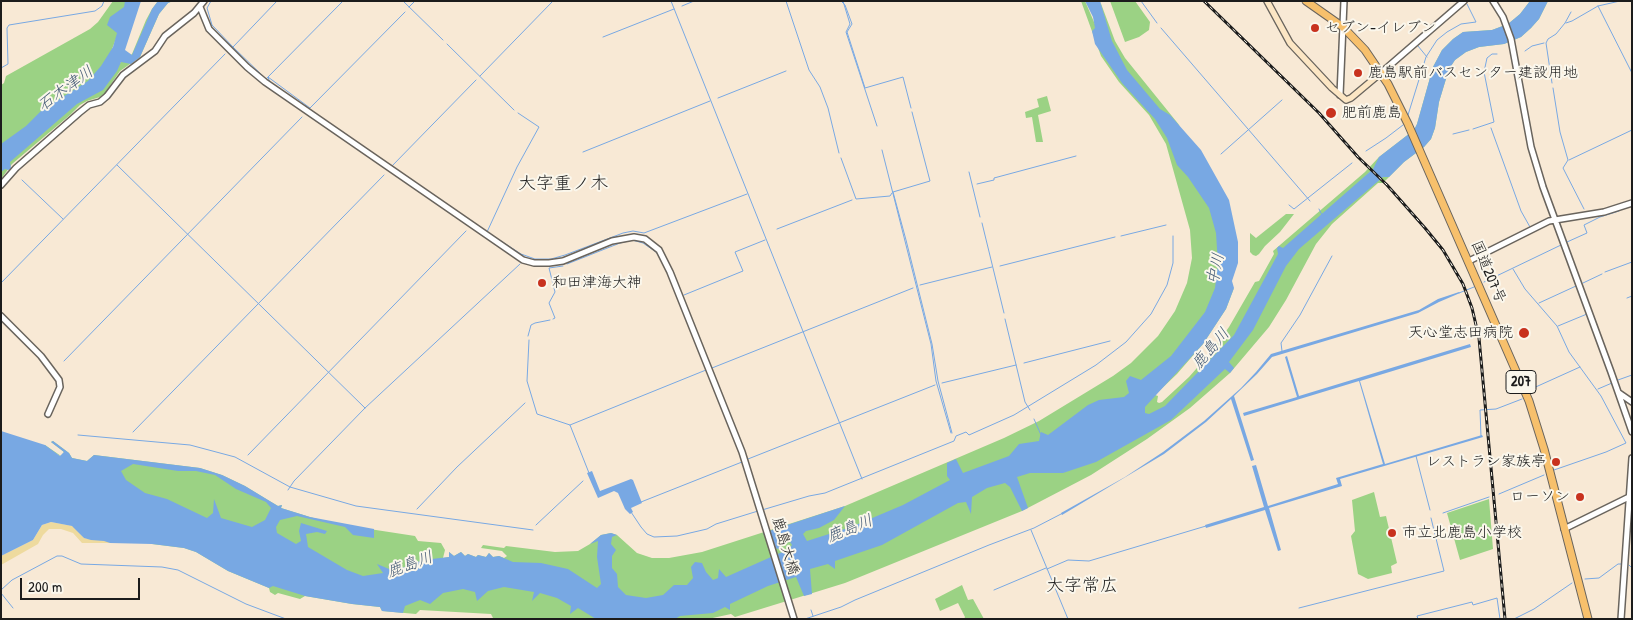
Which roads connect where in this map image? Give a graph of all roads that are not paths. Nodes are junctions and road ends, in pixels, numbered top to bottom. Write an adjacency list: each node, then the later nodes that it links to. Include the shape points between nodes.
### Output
1 (204, 1): 7 (street)
2 (1267, 1): 10 (main road, via 1290,43)
3 (1306, 1): 8 (highway, 国道207号 / 207)
4 (1344, 1): 8 (street)
5 (1464, 1): 9 (street)
6 (1493, 1): 13 (street, via 1505,21 1513,45 1531,146)
7 (200, 7): 11 (street, via 165,36 155,51 123,75 107,96 79,113); 24 (street, 鹿島大橋, via 209,29 265,82 523,260 534,263 564,261 623,238 634,237 652,243 664,258 742,452)
8 (1343, 27): 9 (highway, 国道207号 / 207); 10 (street)
9 (1382, 72): 10 (main road, via 1351,98 1346,100); 14 (highway, 国道207号 / 207)
10 (1340, 95)
11 (1, 185)
12 (1632, 203): 13 (street, via 1604,212)
13 (1555, 220): 14 (street); 16 (street)
14 (1469, 262): 23 (highway, 国道207号 / 207, via 1529,401)
15 (1, 316): 19 (street, via 41,356 59,380 60,387)
16 (1618, 393): 17 (street); 18 (street)
17 (1632, 402): 18 (street)
18 (1623, 407): 20 (street)
19 (48, 414)
20 (1632, 432)
21 (1632, 458): 22 (street)
22 (1631, 496): 23 (street); 26 (street)
23 (1564, 530): 25 (highway, 国道207号 / 207)
24 (794, 619)
25 (1588, 619)
26 (1621, 619)

